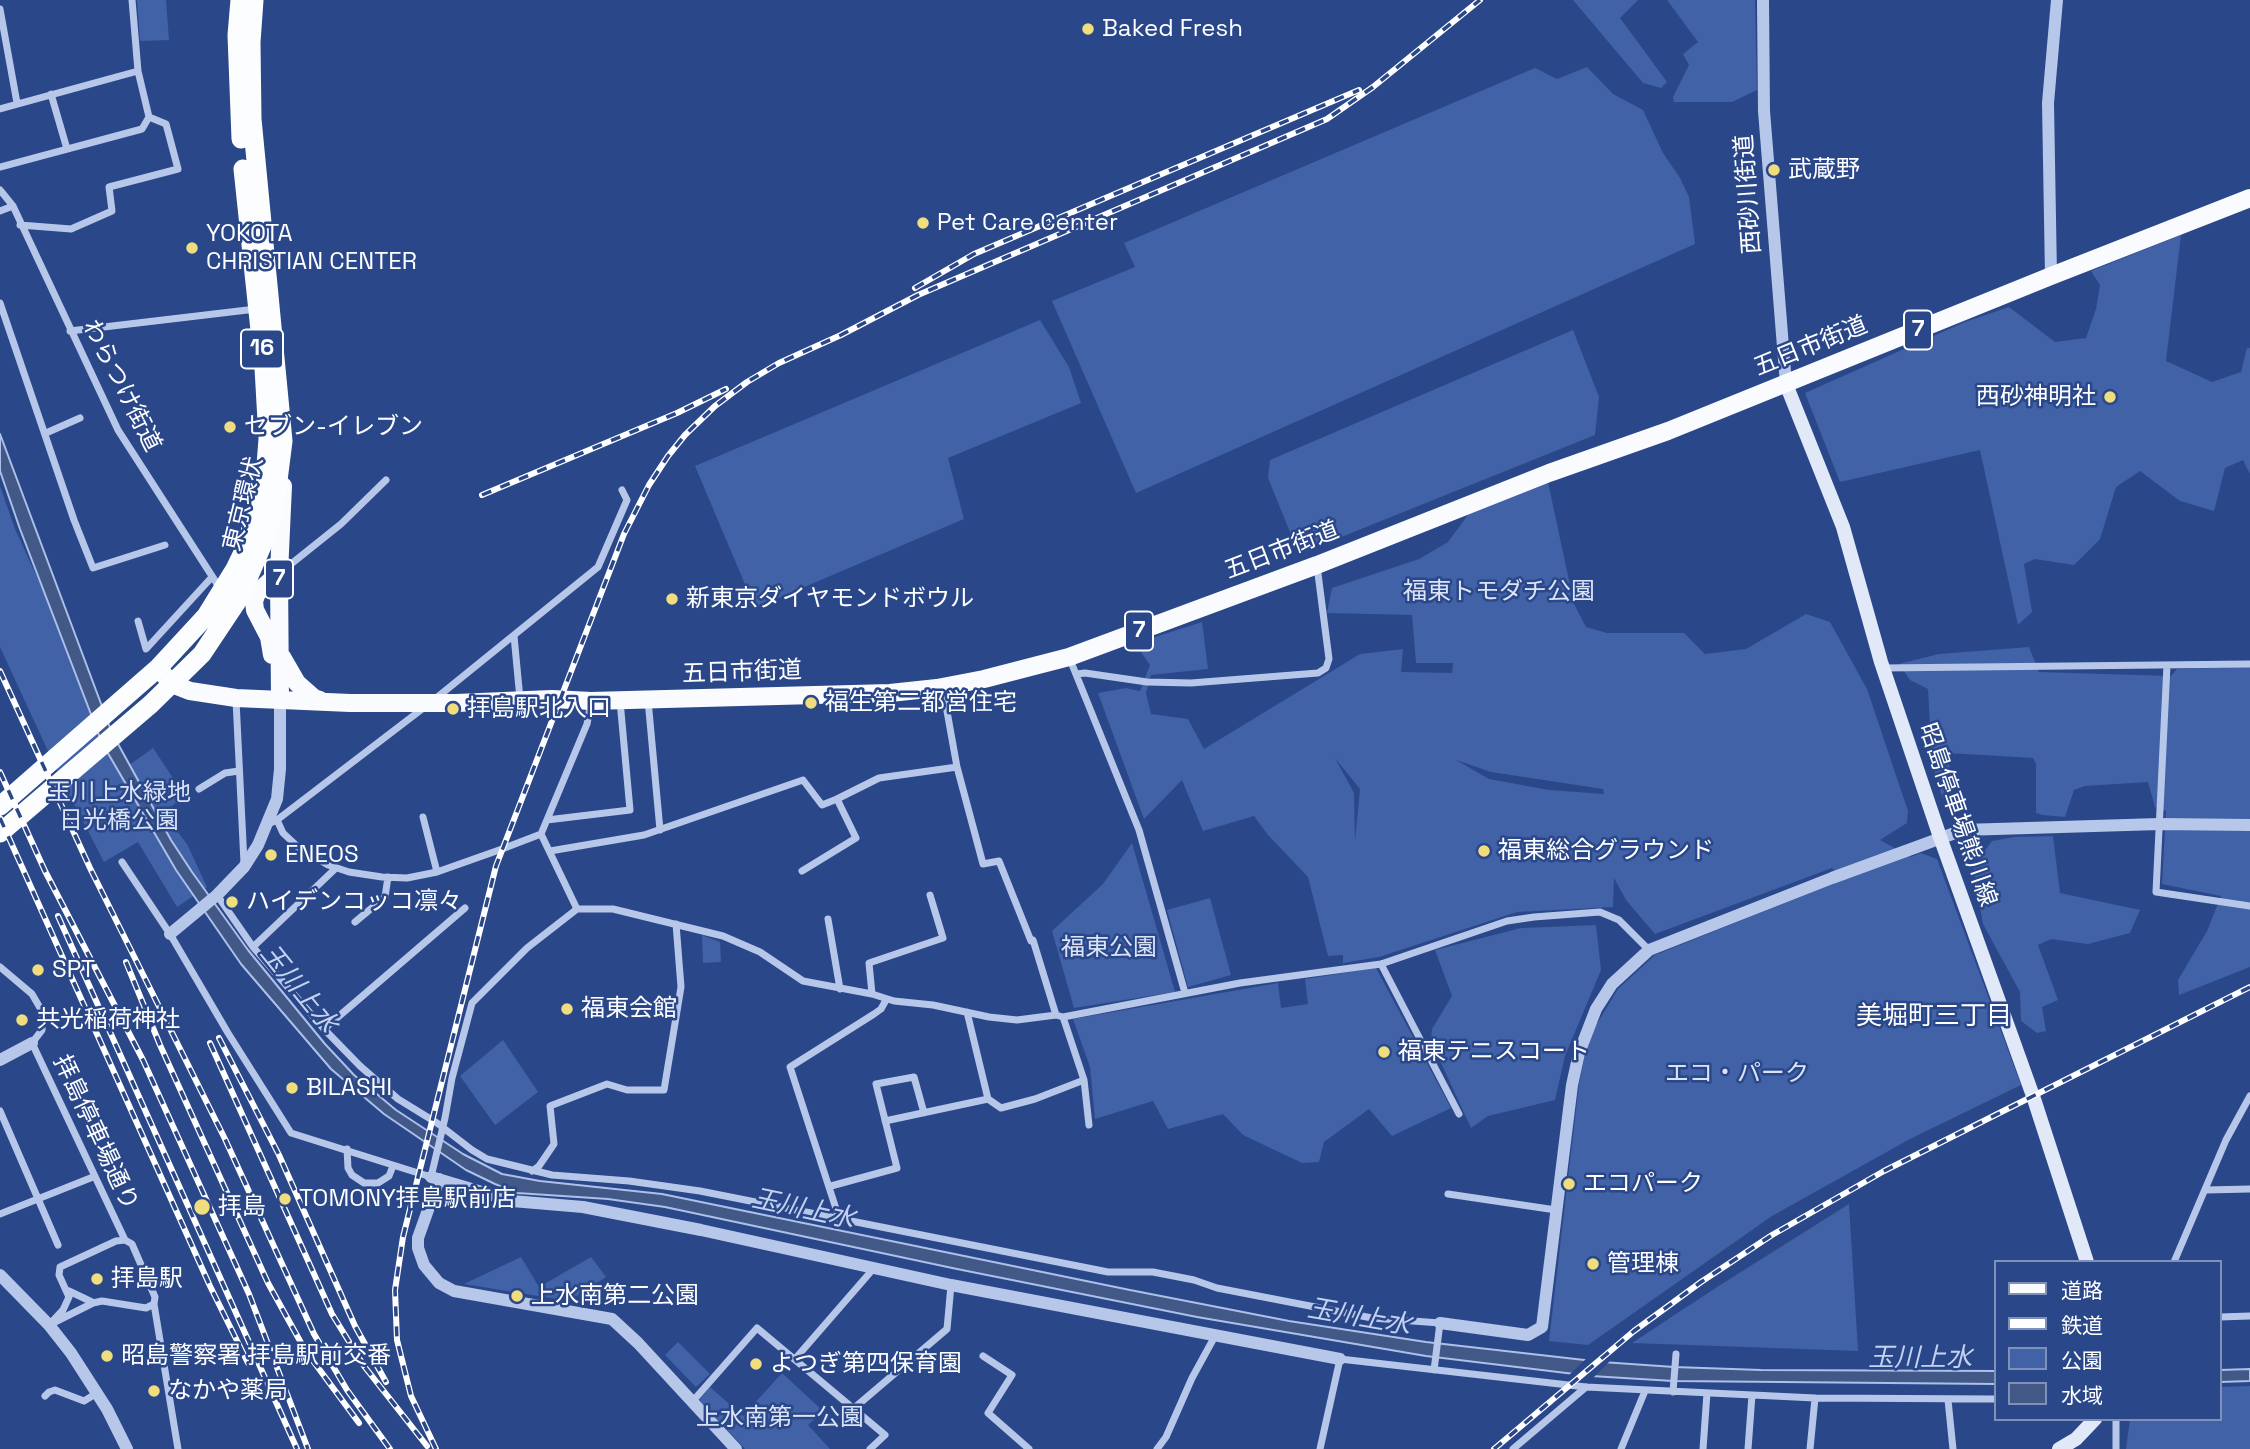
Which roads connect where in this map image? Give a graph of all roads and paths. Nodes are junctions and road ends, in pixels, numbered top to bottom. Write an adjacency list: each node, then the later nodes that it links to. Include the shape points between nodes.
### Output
1 (132, 0): 7 (street)
2 (240, 0): 21 (highway, 東京環状 / 16, via 238,106)
3 (254, 0): 26 (highway, 東京環状 / 16, via 253,119)
4 (1763, 0): 23 (street, 西砂川街道, via 1764,111)
5 (2057, 0): 19 (street, via 2048,103)
6 (0, 9): 9 (street)
7 (138, 71): 8 (street); 11 (street)
8 (51, 94): 9 (street); 12 (street)
9 (17, 103): 10 (street)
10 (0, 108)
11 (149, 117): 12 (street, via 142,129); 18 (street, via 166,124 178,169 108,187 112,211 71,229)
12 (67, 149): 13 (street)
13 (0, 167)
14 (0, 190): 16 (street, わらつけ街道)
15 (2250, 198): 19 (main road, 五日市街道 / 7)
16 (13, 206): 17 (street); 18 (street, わらつけ街道)
17 (0, 211)
18 (20, 225): 22 (street, わらつけ街道)
19 (2051, 276): 23 (main road, 五日市街道 / 7)
20 (0, 303): 25 (street)
21 (257, 309): 22 (street); 32 (highway, 東京環状 / 16, via 268,439 265,478 246,545)
22 (70, 331): 32 (street, わらつけ街道, via 118,430)
23 (1786, 384): 30 (main road, 五日市街道 / 7); 40 (main road, 昭島停車場熊川線, via 1843,527)
24 (80, 418): 25 (street)
25 (46, 433): 29 (street, via 93,568)
26 (282, 458): 31 (main road, 7); 42 (highway, 東京環状 / 16, via 265,539 240,597 201,654)
27 (386, 480): 31 (street, via 341,524)
28 (622, 490): 34 (street, via 626,500 598,567)
29 (165, 545)
30 (1317, 565): 36 (main road, 五日市街道 / 7); 41 (street, via 1329,659 1318,673 1191,683)
31 (279, 573): 35 (main road, 7); 45 (main road, via 254,601 272,649)
32 (217, 584): 33 (street, via 146,649); 39 (highway, 東京環状 / 16, via 206,616)
33 (138, 621)
34 (514, 636): 46 (street); 51 (street)
35 (280, 646): 45 (main road, 7); 50 (main road, via 285,666 297,683 314,698)
36 (1069, 657): 41 (street); 43 (main road, 五日市街道 / 7)
37 (2250, 664): 38 (street)
38 (2168, 665): 40 (street); 60 (street)
39 (159, 668): 42 (main road); 56 (highway, 東京環状 / 16)
40 (1882, 668): 65 (main road, 昭島停車場熊川線)
41 (1076, 674): 87 (street, via 1139,830)
42 (172, 684): 44 (main road, 五日市街道 / 7); 63 (highway, 東京環状 / 16)
43 (943, 686): 48 (main road, 五日市街道 / 7, via 890,693); 52 (street)
44 (236, 698): 45 (main road, 五日市街道 / 7); 53 (street)
45 (280, 699): 50 (main road, 五日市街道 / 7); 59 (street, via 280,769)
46 (520, 700): 49 (main road, 五日市街道 / 7); 51 (main road, 五日市街道 / 7)
47 (620, 700): 48 (main road, 五日市街道 / 7); 49 (main road, 五日市街道 / 7); 58 (street, via 630,810)
48 (648, 700): 62 (street)
49 (591, 701): 58 (street, via 587,724)
50 (328, 702): 51 (main road, 五日市街道 / 7)
51 (428, 704): 59 (street)
52 (957, 767): 55 (street, via 879,778); 91 (street, via 983,863 999,860)
53 (239, 772): 54 (street, via 225,773); 68 (street)
54 (199, 789)
55 (837, 799): 62 (street, via 822,805 803,780); 70 (street, via 856,838)
56 (0, 806)
57 (423, 817): 71 (street)
58 (547, 820): 64 (street)
59 (273, 822): 68 (street); 69 (street, via 298,847)
60 (2159, 824): 61 (street); 65 (street, via 1963,830); 75 (street, via 2156,891)
61 (2250, 825)
62 (660, 830): 66 (street)
63 (0, 833)
64 (541, 834): 66 (street); 71 (street)
65 (1940, 837): 83 (street); 119 (main road, 昭島停車場熊川線)
66 (550, 851): 77 (street)
67 (122, 862): 81 (street)
68 (244, 867): 74 (street)
69 (336, 868): 72 (street); 82 (street)
70 (803, 871)
71 (437, 872): 72 (street)
72 (388, 877): 79 (street, via 385,897)
73 (930, 895): 88 (street, via 943,938 869,963)
74 (214, 897): 81 (street); 82 (street)
75 (2250, 906)
76 (465, 908): 92 (street)
77 (577, 909): 80 (street, via 612,909); 103 (street, via 527,948 472,1003)
78 (828, 919): 86 (street)
79 (355, 922)
80 (676, 924): 86 (street, via 723,936 760,952 803,981); 106 (street, via 681,987 664,1090 627,1090 607,1084 550,1106 554,1144)
81 (170, 933): 104 (street, via 291,1133)
82 (254, 947): 92 (street)
83 (1649, 950): 84 (street, via 1619,920 1600,912 1507,921); 114 (street, via 1612,984 1586,1030 1572,1086)
84 (1381, 964): 87 (street); 100 (street)
85 (0, 967): 93 (street, via 32,993 43,1013 42,1030)
86 (839, 989): 88 (street)
87 (1185, 993): 91 (street)
88 (872, 994): 89 (street)
89 (886, 1000): 90 (street); 109 (street, via 874,1014 790,1067)
90 (967, 1012): 91 (street, via 1017,1020); 97 (street)
91 (1060, 1016): 95 (street)
92 (324, 1029): 103 (street, via 398,1099)
93 (32, 1043): 94 (street); 107 (street, 拝島停車場通り)
94 (0, 1060)
95 (1084, 1080): 97 (street, via 1001,1108); 102 (street)
96 (2250, 1096): 111 (street)
97 (988, 1098): 99 (street)
98 (0, 1111): 113 (street)
99 (924, 1113): 101 (street); 101 (street, via 914,1077 876,1084)
100 (1459, 1114)
101 (885, 1121): 109 (street, via 897,1168)
102 (1089, 1125)
103 (442, 1131): 106 (street, via 488,1159); 108 (street)
104 (347, 1149): 105 (street); 105 (street, via 348,1167 364,1183 378,1183 389,1176)
105 (393, 1166): 108 (street)
106 (532, 1171): 116 (street, via 700,1191)
107 (93, 1177): 113 (street); 117 (street, 拝島停車場通り)
108 (435, 1178): 121 (street, via 512,1200 583,1207); 147 (street, via 418,1248 424,1265 439,1283 454,1291 612,1319)
109 (831, 1186): 116 (street)
110 (2250, 1189): 111 (street)
111 (2206, 1190): 120 (street)
112 (1448, 1194): 114 (street)
113 (38, 1199): 115 (street); 118 (street)
114 (1556, 1210): 130 (street, via 1542,1327 1528,1335)
115 (0, 1214)
116 (839, 1217): 130 (street, via 1108,1272 1153,1272 1372,1318)
117 (125, 1240): 124 (street, via 60,1267); 126 (street, 拝島停車場通り, via 132,1244)
118 (58, 1245)
119 (2086, 1260)
120 (2175, 1260)
121 (875, 1268): 123 (street); 134 (street)
122 (0, 1275): 129 (street)
123 (951, 1284): 131 (street); 148 (street, via 947,1329)
124 (65, 1289): 125 (street); 129 (street, via 67,1304)
125 (93, 1303): 126 (street, via 146,1308); 129 (street)
126 (154, 1304): 152 (street)
127 (2250, 1316): 128 (street)
128 (2222, 1317)
129 (49, 1325): 139 (street)
130 (1439, 1327): 136 (street)
131 (1215, 1336): 135 (street); 156 (street)
132 (1676, 1354): 140 (street)
133 (984, 1356): 155 (street, via 1012,1375 988,1413)
134 (795, 1359): 147 (street, via 757,1328); 148 (street)
135 (1340, 1359): 136 (street); 157 (street)
136 (1434, 1370): 137 (street)
137 (1586, 1387): 138 (street); 158 (street)
138 (1645, 1391): 140 (street); 159 (street)
139 (97, 1392): 143 (street, via 83,1401 55,1390); 151 (street)
140 (1673, 1392): 141 (street)
141 (1707, 1393): 142 (street); 160 (street)
142 (1752, 1395): 144 (street); 161 (street)
143 (45, 1396)
144 (1815, 1398): 145 (street); 162 (street)
145 (1948, 1399): 146 (street); 163 (street)
146 (1994, 1399)
147 (692, 1402): 153 (street)
148 (853, 1409): 154 (street, via 885,1435)
149 (2093, 1421): 164 (main road)
150 (2116, 1421): 165 (street)
151 (127, 1449)
152 (178, 1449)
153 (736, 1449)
154 (870, 1449)
155 (1029, 1449)
156 (1157, 1449)
157 (1320, 1449)
158 (1513, 1449)
159 (1621, 1449)
160 (1703, 1449)
161 (1748, 1449)
162 (1810, 1449)
163 (1952, 1449)
164 (2059, 1449)
165 (2116, 1449)

